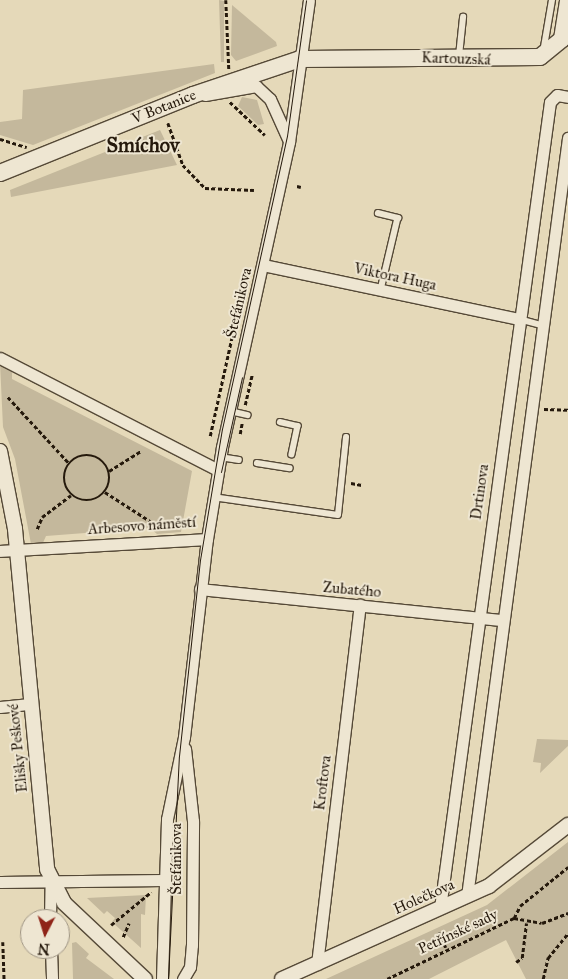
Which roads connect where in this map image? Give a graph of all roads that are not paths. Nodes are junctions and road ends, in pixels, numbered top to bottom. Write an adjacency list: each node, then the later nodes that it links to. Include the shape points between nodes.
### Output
1 (309, 0): 7 (street, Štefánikova)
2 (552, 0): 6 (lane, via 548,36)
3 (568, 0): 6 (main road, via 562,39)
4 (462, 16): 5 (lane)
5 (459, 58): 6 (main road, Kartouzská); 7 (main road, Kartouzská)
6 (538, 58)
7 (303, 59): 8 (main road, V Botanice); 11 (street, Štefánikova)
8 (193, 95): 11 (street, via 221,95 256,86 270,99); 12 (main road, V Botanice)
9 (568, 97): 16 (street, Drtinova, via 557,95 550,102)
10 (568, 138): 17 (street)
11 (289, 142): 14 (street, Štefánikova)
12 (0, 173)
13 (378, 213): 15 (lane, via 398,218)
14 (263, 265): 15 (street, Viktora Huga); 19 (street, Štefánikova)
15 (381, 290): 16 (street, Viktora Huga)
16 (519, 319): 17 (lane); 36 (street, Drtinova)
17 (541, 325): 37 (street)
18 (0, 358): 29 (street)
19 (230, 411): 20 (lane); 25 (street, Štefánikova)
20 (246, 415)
21 (280, 422): 24 (lane, via 298,426)
22 (346, 437): 30 (lane, via 338,515)
23 (0, 451): 33 (street)
24 (292, 454)
25 (220, 457): 26 (lane); 29 (street, Štefánikova)
26 (239, 460)
27 (257, 463): 28 (lane)
28 (290, 468)
29 (218, 470): 30 (street, Arbesovo náměstí)
30 (214, 497): 31 (street, Arbesovo náměstí)
31 (207, 539): 33 (street, Arbesovo náměstí); 34 (street, Štefánikova)
32 (0, 551): 33 (street, Arbesovo náměstí)
33 (17, 551): 38 (street, Elišky Peškové)
34 (200, 589): 35 (street, Zubatého); 40 (street, Štefánikova)
35 (360, 605): 36 (street, Zubatého); 49 (street, Kroftova)
36 (478, 617): 37 (street, Zubatého); 46 (street, Drtinova)
37 (502, 620): 45 (street)
38 (30, 704): 39 (street); 42 (street, Elišky Peškové)
39 (0, 708)
40 (184, 737): 43 (street, Štefánikova, via 167,819); 53 (street, Štefánikova, via 193,821 192,956)
41 (568, 825): 45 (street, Holečkova, via 528,858)
42 (51, 880): 43 (street); 44 (street); 47 (street); 51 (street, via 64,903)
43 (163, 880): 52 (street, Štefánikova)
44 (0, 882)
45 (467, 896): 46 (street, Holečkova)
46 (440, 908): 49 (street, Holečkova)
47 (50, 909)
48 (51, 959): 50 (street)
49 (318, 964): 54 (street, Holečkova)
50 (52, 979)
51 (145, 979)
52 (162, 979)
53 (183, 979)
54 (282, 979)

